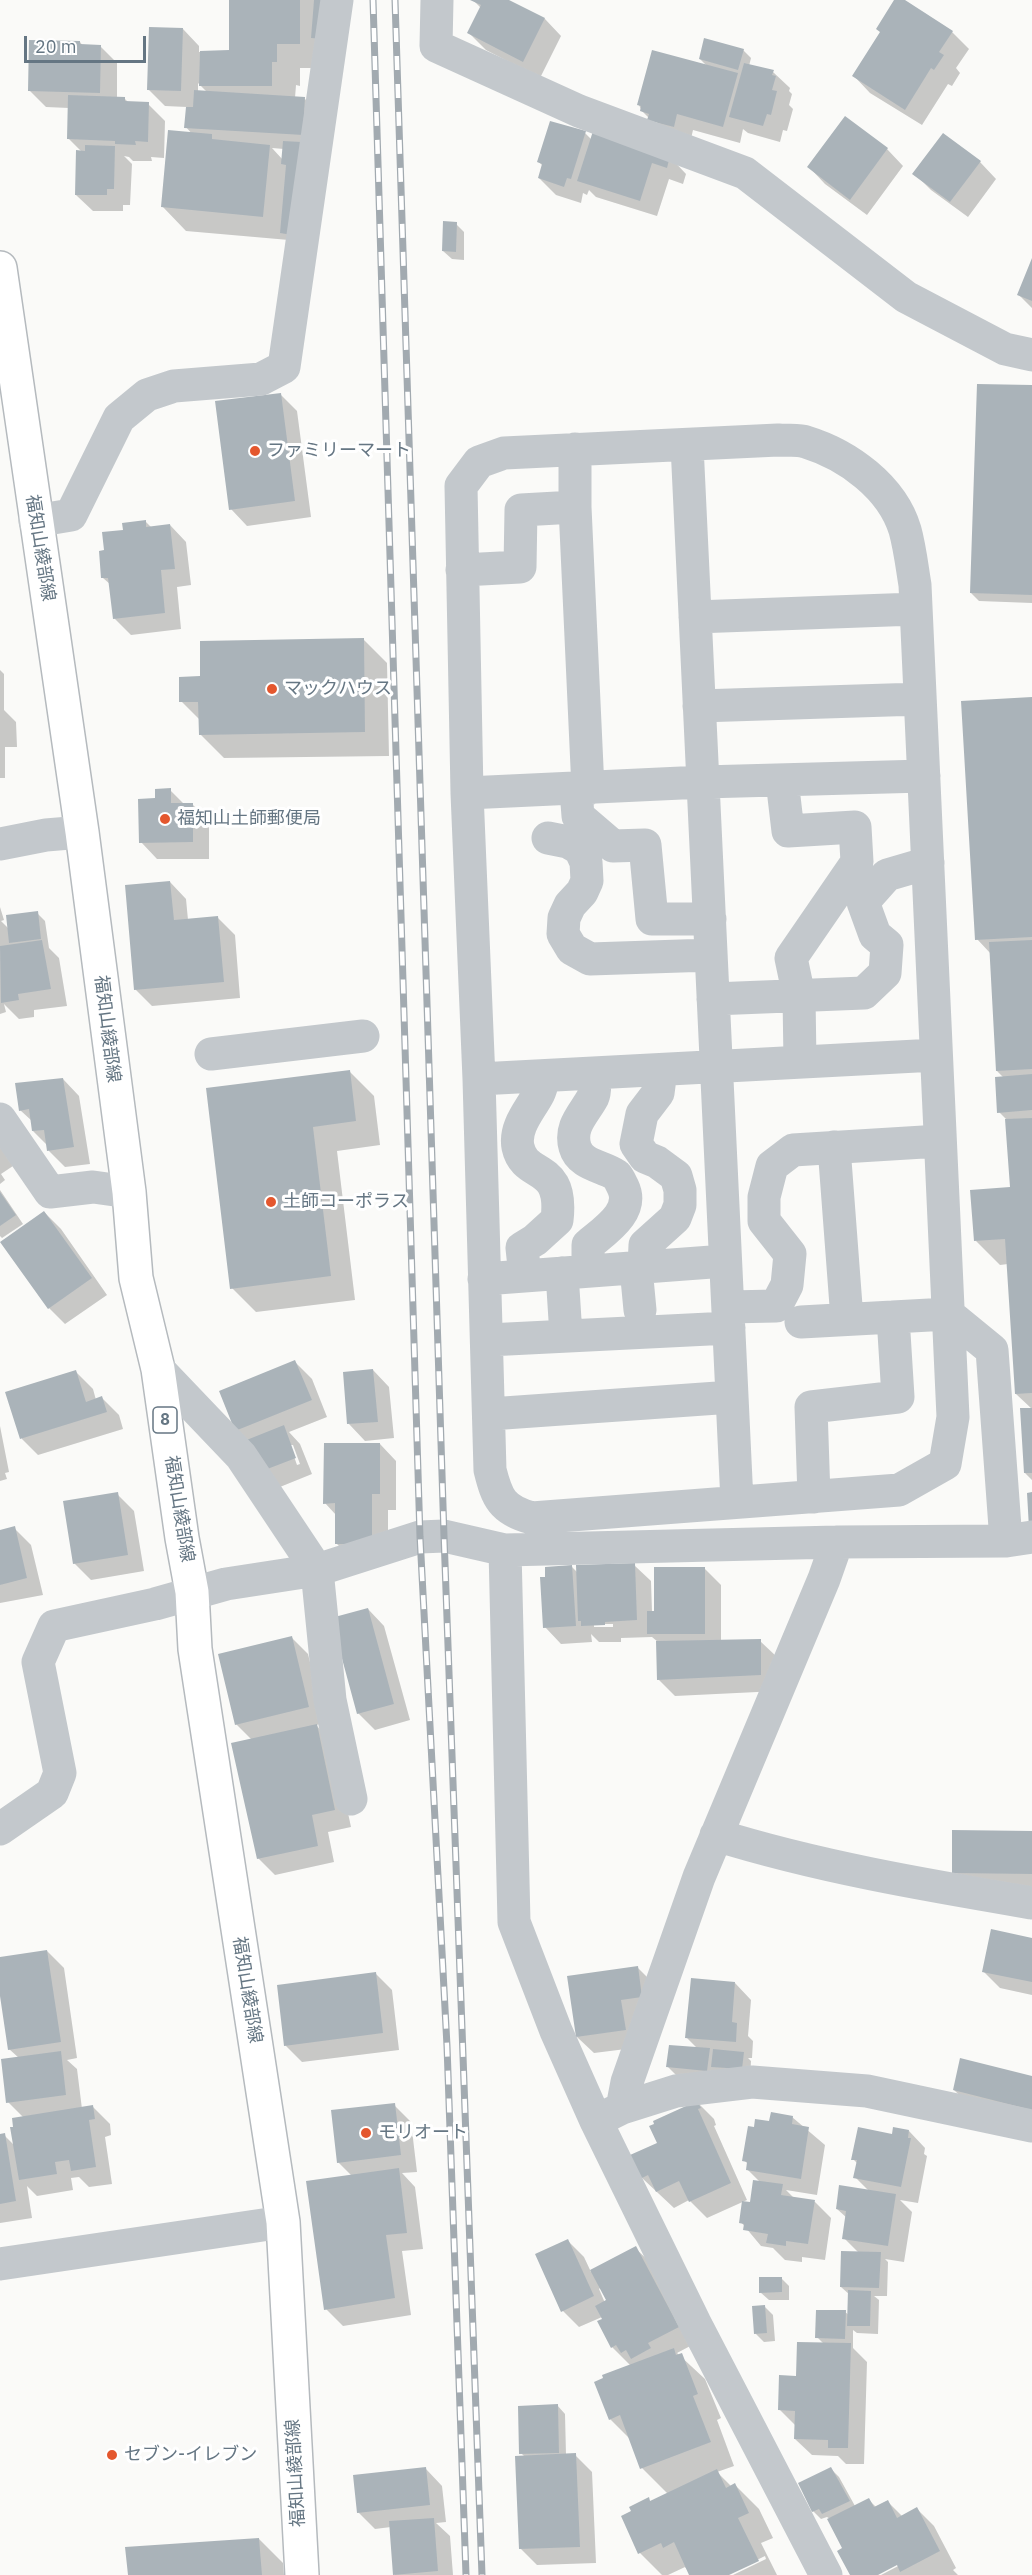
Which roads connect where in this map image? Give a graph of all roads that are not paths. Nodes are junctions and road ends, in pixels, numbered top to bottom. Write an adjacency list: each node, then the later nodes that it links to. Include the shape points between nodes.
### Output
1 (337, 0): 9 (street, via 284,367 261,379 174,386 147,395 119,418 71,515)
2 (436, 0): 5 (street, via 436,46 579,111 745,173 906,297 1005,349)
3 (0, 268): 4 (main road, 福知山綾部線 / 8)
4 (5, 339): 9 (main road, 福知山綾部線 / 8)
5 (1032, 355)
6 (687, 445): 7 (street); 11 (street, via 804,441 864,471 887,494 905,529); 12 (street)
7 (575, 449): 8 (street); 10 (street, via 504,453 479,462 461,486)
8 (575, 507): 10 (street, via 521,510 520,567); 18 (street)
9 (35, 521): 20 (main road, 福知山綾部線 / 8)
10 (462, 570): 19 (street)
11 (916, 609): 12 (street); 13 (street)
12 (695, 617): 14 (street)
13 (920, 699): 14 (street); 15 (street)
14 (699, 705): 17 (street)
15 (924, 776): 16 (street); 23 (street)
16 (782, 780): 17 (street); 26 (street, via 788,831 855,827 857,862 791,958)
17 (703, 782): 18 (street); 24 (street)
18 (582, 790): 19 (street); 24 (street, via 578,816 613,846 645,845 652,919)
19 (467, 794): 36 (street)
20 (82, 832): 22 (street); 40 (main road, 福知山綾部線 / 8)
21 (548, 838): 25 (street, via 580,849 586,862 587,881 564,918 563,934 572,949 590,959)
22 (0, 844)
23 (928, 863): 26 (street, via 887,875 863,902 875,934 887,945 885,973 864,993); 30 (street)
24 (710, 919): 25 (street)
25 (711, 955): 27 (street)
26 (799, 996): 27 (street); 31 (street)
27 (713, 999): 32 (street)
28 (363, 1036): 29 (street)
29 (212, 1054)
30 (936, 1054): 31 (street); 38 (street)
31 (800, 1062): 32 (street)
32 (716, 1067): 33 (street); 41 (street)
33 (661, 1070): 34 (street); 42 (street, via 658,1093 642,1114 636,1144 645,1157 676,1176 681,1190 680,1205 675,1218 645,1245)
34 (595, 1074): 35 (street); 43 (street, via 594,1095 574,1130 575,1148 583,1159 617,1176 626,1193 616,1222 588,1245)
35 (544, 1077): 36 (street); 44 (street, via 521,1126 518,1147 528,1164 546,1175 556,1188 557,1220 522,1248)
36 (479, 1079): 45 (street)
37 (0, 1119): 40 (street, via 50,1192 93,1187)
38 (940, 1141): 39 (street); 47 (street)
39 (834, 1147): 48 (street, via 793,1150 772,1166 764,1197 764,1221 790,1254 787,1285 776,1306); 50 (street)
40 (129, 1192): 54 (main road, 福知山綾部線 / 8, via 136,1278)
41 (725, 1262): 42 (street); 48 (street)
42 (640, 1268): 43 (street); 46 (street)
43 (575, 1272): 44 (street); 51 (street)
44 (525, 1276): 45 (street)
45 (484, 1279): 53 (street)
46 (640, 1310)
47 (948, 1314): 49 (street); 57 (street, via 952,1417 945,1464 899,1490); 59 (street, via 992,1350)
48 (728, 1317): 53 (street); 55 (street)
49 (893, 1317): 50 (street); 57 (street, via 898,1396 811,1407)
50 (847, 1319): 52 (street)
51 (565, 1320)
52 (801, 1322)
53 (488, 1340): 56 (street)
54 (158, 1369): 62 (street, via 241,1456); 63 (main road, 福知山綾部線 / 8)
55 (732, 1397): 56 (street); 58 (street)
56 (490, 1414): 58 (street, via 490,1470 496,1494 514,1513 532,1518)
57 (814, 1497): 58 (street)
58 (737, 1502)
59 (1019, 1539): 60 (street)
60 (837, 1542): 61 (street); 66 (street)
61 (505, 1550): 62 (street, via 444,1536 420,1537); 68 (street, via 514,1922 556,2031)
62 (317, 1570): 63 (street); 64 (street, via 330,1700)
63 (192, 1592): 65 (street, via 54,1626 38,1662 60,1773 52,1793); 70 (main road, 福知山綾部線 / 8, via 195,1649)
64 (351, 1799)
65 (0, 1829)
66 (716, 1835): 67 (street, via 858,1871); 68 (street, via 627,2082)
67 (1032, 1903)
68 (609, 2114): 69 (street, via 676,2091 752,2082 867,2091); 73 (street, via 695,2323)
69 (1032, 2126)
70 (283, 2222): 71 (street); 72 (main road, 福知山綾部線 / 8)
71 (0, 2264)
72 (302, 2575)
73 (826, 2575)

